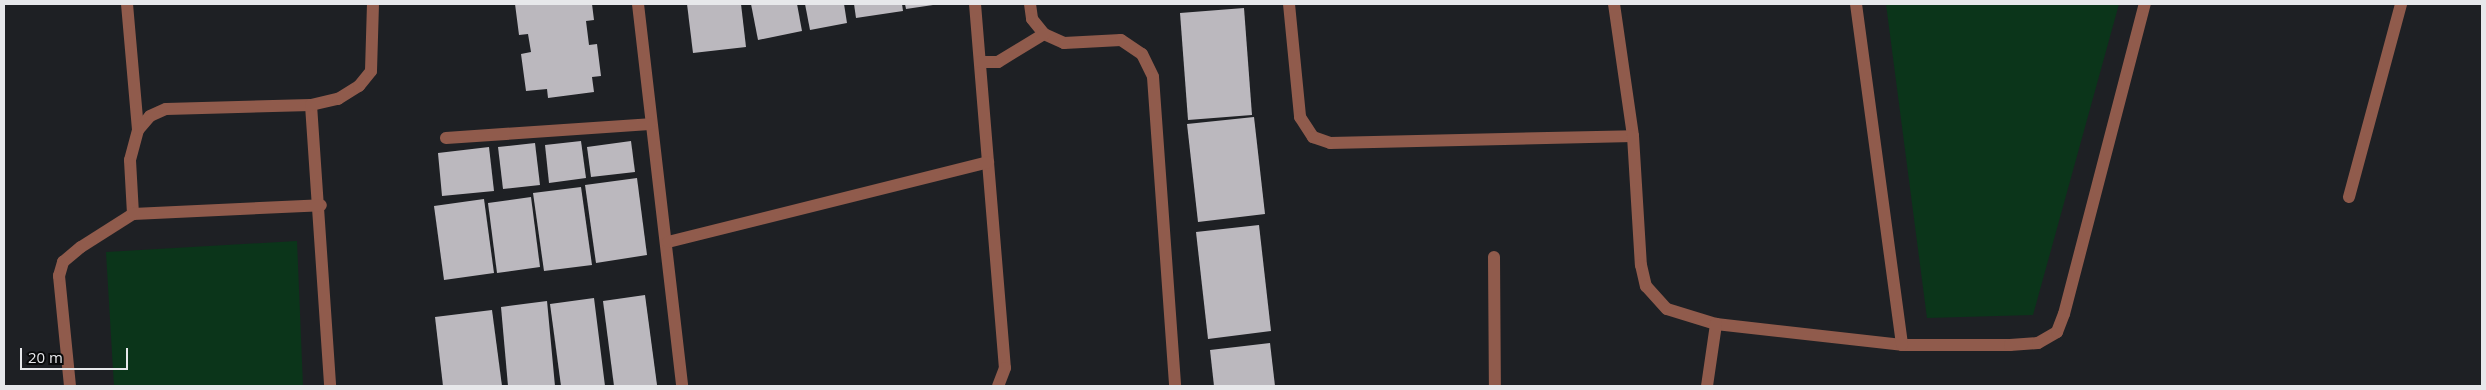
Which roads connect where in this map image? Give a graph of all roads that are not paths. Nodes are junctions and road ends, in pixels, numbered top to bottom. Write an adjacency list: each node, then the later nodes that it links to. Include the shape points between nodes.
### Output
1 (127, 4): 15 (street)
2 (373, 4): 13 (street, via 371,71 359,86 338,99)
3 (638, 4): 14 (street)
4 (975, 4): 12 (street)
5 (1030, 4): 11 (street, via 1032,19)
6 (1290, 4): 16 (street, via 1300,117 1313,137 1330,143)
7 (1614, 4): 16 (street)
8 (1856, 4): 25 (street)
9 (2145, 4): 25 (street, via 2057,332 2038,343)
10 (2401, 4): 19 (street)
11 (1044, 34): 12 (street, via 998,62); 30 (street, via 1064,43 1121,40 1142,54 1153,77)
12 (980, 62): 18 (street)
13 (311, 105): 15 (street, via 166,109 150,116); 20 (street)
14 (650, 124): 17 (street); 22 (street)
15 (138, 130): 21 (street, via 130,160)
16 (1633, 136): 24 (street, via 1646,286 1667,309)
17 (446, 138)
18 (988, 162): 22 (street); 29 (street, via 1005,368)
19 (2349, 197)
20 (321, 205): 21 (street); 27 (street)
21 (133, 214): 26 (street, via 63,262 60,299)
22 (668, 242): 28 (street)
23 (1494, 257): 31 (street)
24 (1716, 324): 25 (street); 32 (street)
25 (1902, 344)
26 (70, 386)
27 (330, 386)
28 (682, 386)
29 (998, 386)
30 (1175, 386)
31 (1495, 386)
32 (1707, 386)

